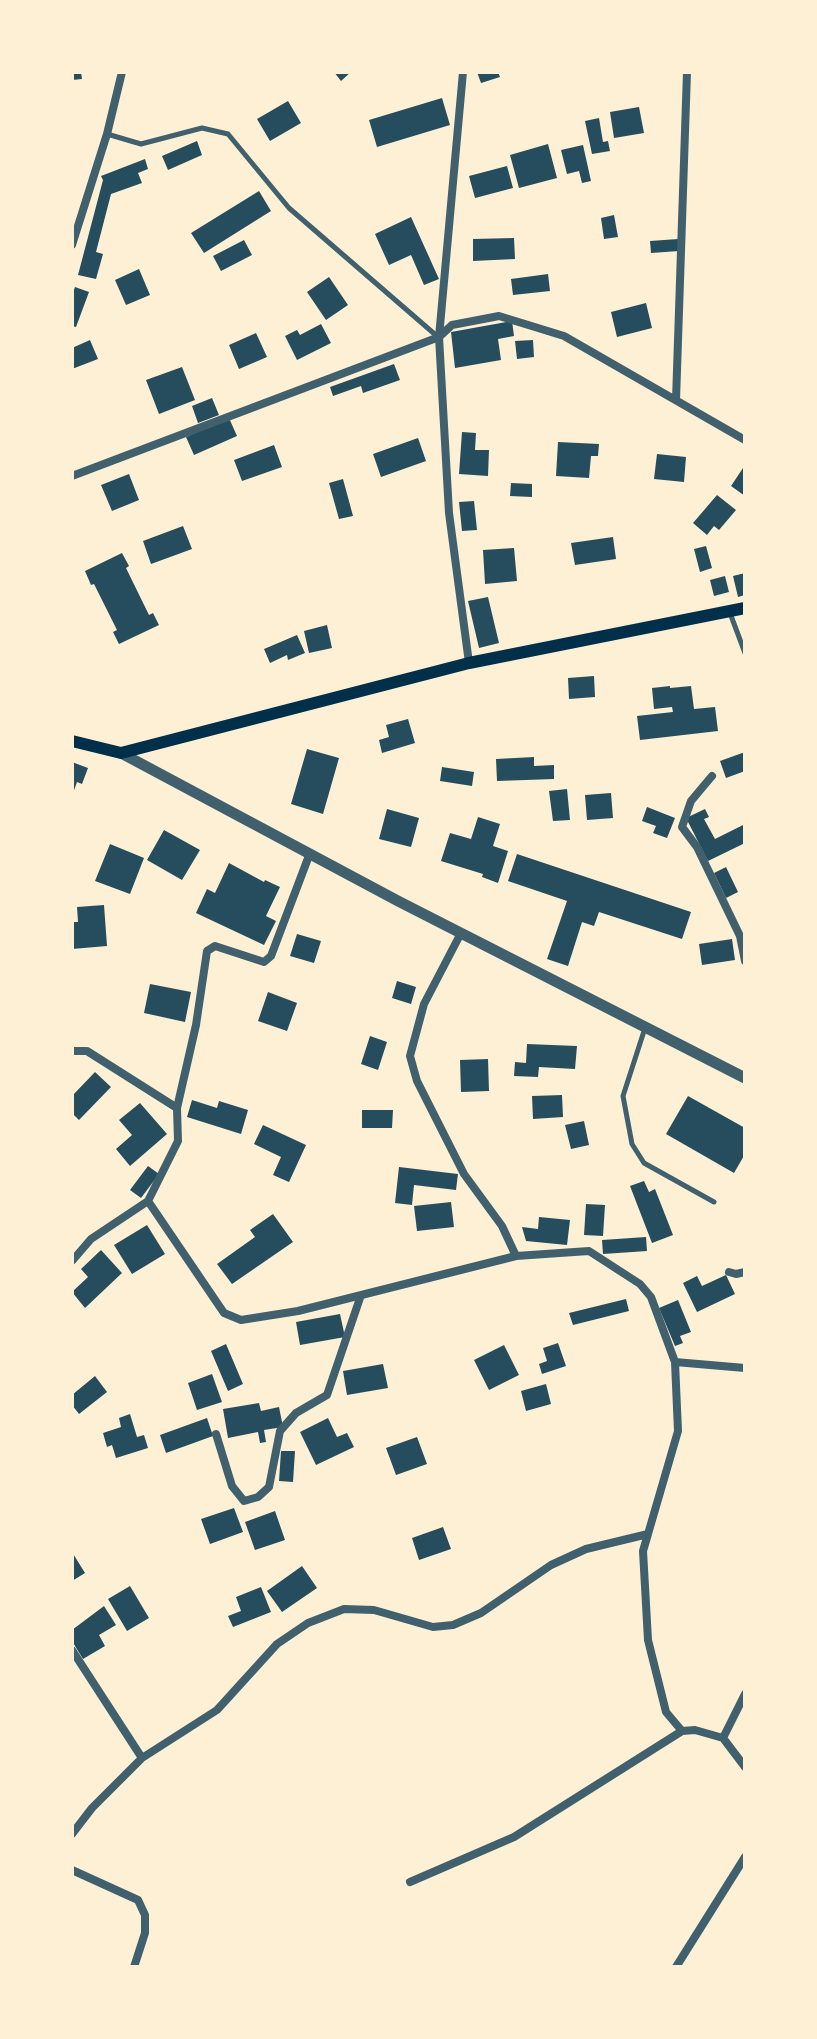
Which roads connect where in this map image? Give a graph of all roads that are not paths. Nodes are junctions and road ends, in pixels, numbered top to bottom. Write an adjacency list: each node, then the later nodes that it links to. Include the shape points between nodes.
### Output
1 (122, 72): 4 (street)
2 (463, 72): 6 (street)
3 (687, 72): 7 (street)
4 (107, 134): 5 (street); 6 (lane, via 141,144 202,128 228,134 289,208)
5 (72, 245)
6 (439, 337): 7 (street, via 452,325 499,316 564,336); 9 (street); 13 (street, via 449,513)
7 (676, 400): 8 (street)
8 (745, 440)
9 (72, 476)
10 (745, 608): 11 (main road)
11 (729, 612): 12 (lane); 13 (main road)
12 (745, 653)
13 (469, 663): 15 (main road)
14 (72, 741): 15 (main road)
15 (121, 753): 17 (street)
16 (712, 776): 19 (street, via 691,801 682,827 740,936)
17 (310, 853): 18 (street); 23 (street, via 271,956 264,962 215,946 207,951)
18 (461, 933): 20 (street); 26 (street, via 424,1004 410,1056 417,1081 464,1174 502,1226)
19 (745, 961)
20 (645, 1028): 22 (street); 25 (lane, via 623,1096 632,1144 644,1163)
21 (72, 1051): 23 (street, via 87,1051)
22 (745, 1078)
23 (177, 1108): 24 (street, via 178,1141)
24 (148, 1201): 27 (street, via 91,1239); 30 (street, via 224,1313 241,1320)
25 (714, 1202)
26 (516, 1256): 30 (street); 31 (street, via 589,1251 640,1284 651,1297)
27 (72, 1261)
28 (729, 1272): 29 (street)
29 (745, 1272)
30 (361, 1295): 33 (street, via 327,1395 296,1413 280,1431 269,1487 258,1497 244,1501 232,1486)
31 (675, 1362): 32 (street); 34 (street, via 678,1431)
32 (745, 1368)
33 (216, 1434)
34 (648, 1534): 37 (street, via 643,1551 648,1640 666,1712); 39 (street, via 586,1549 551,1565 481,1613 453,1625 433,1627 374,1610 344,1609 308,1623 277,1644 217,1710)
35 (72, 1650): 39 (street)
36 (745, 1694): 38 (street)
37 (682, 1731): 38 (street); 44 (street, via 514,1837)
38 (723, 1738): 40 (street)
39 (142, 1758): 41 (street)
40 (745, 1767)
41 (72, 1834)
42 (745, 1857): 46 (street)
43 (72, 1870): 45 (street, via 138,1900 145,1933)
44 (410, 1882)
45 (134, 1967)
46 (676, 1967)

